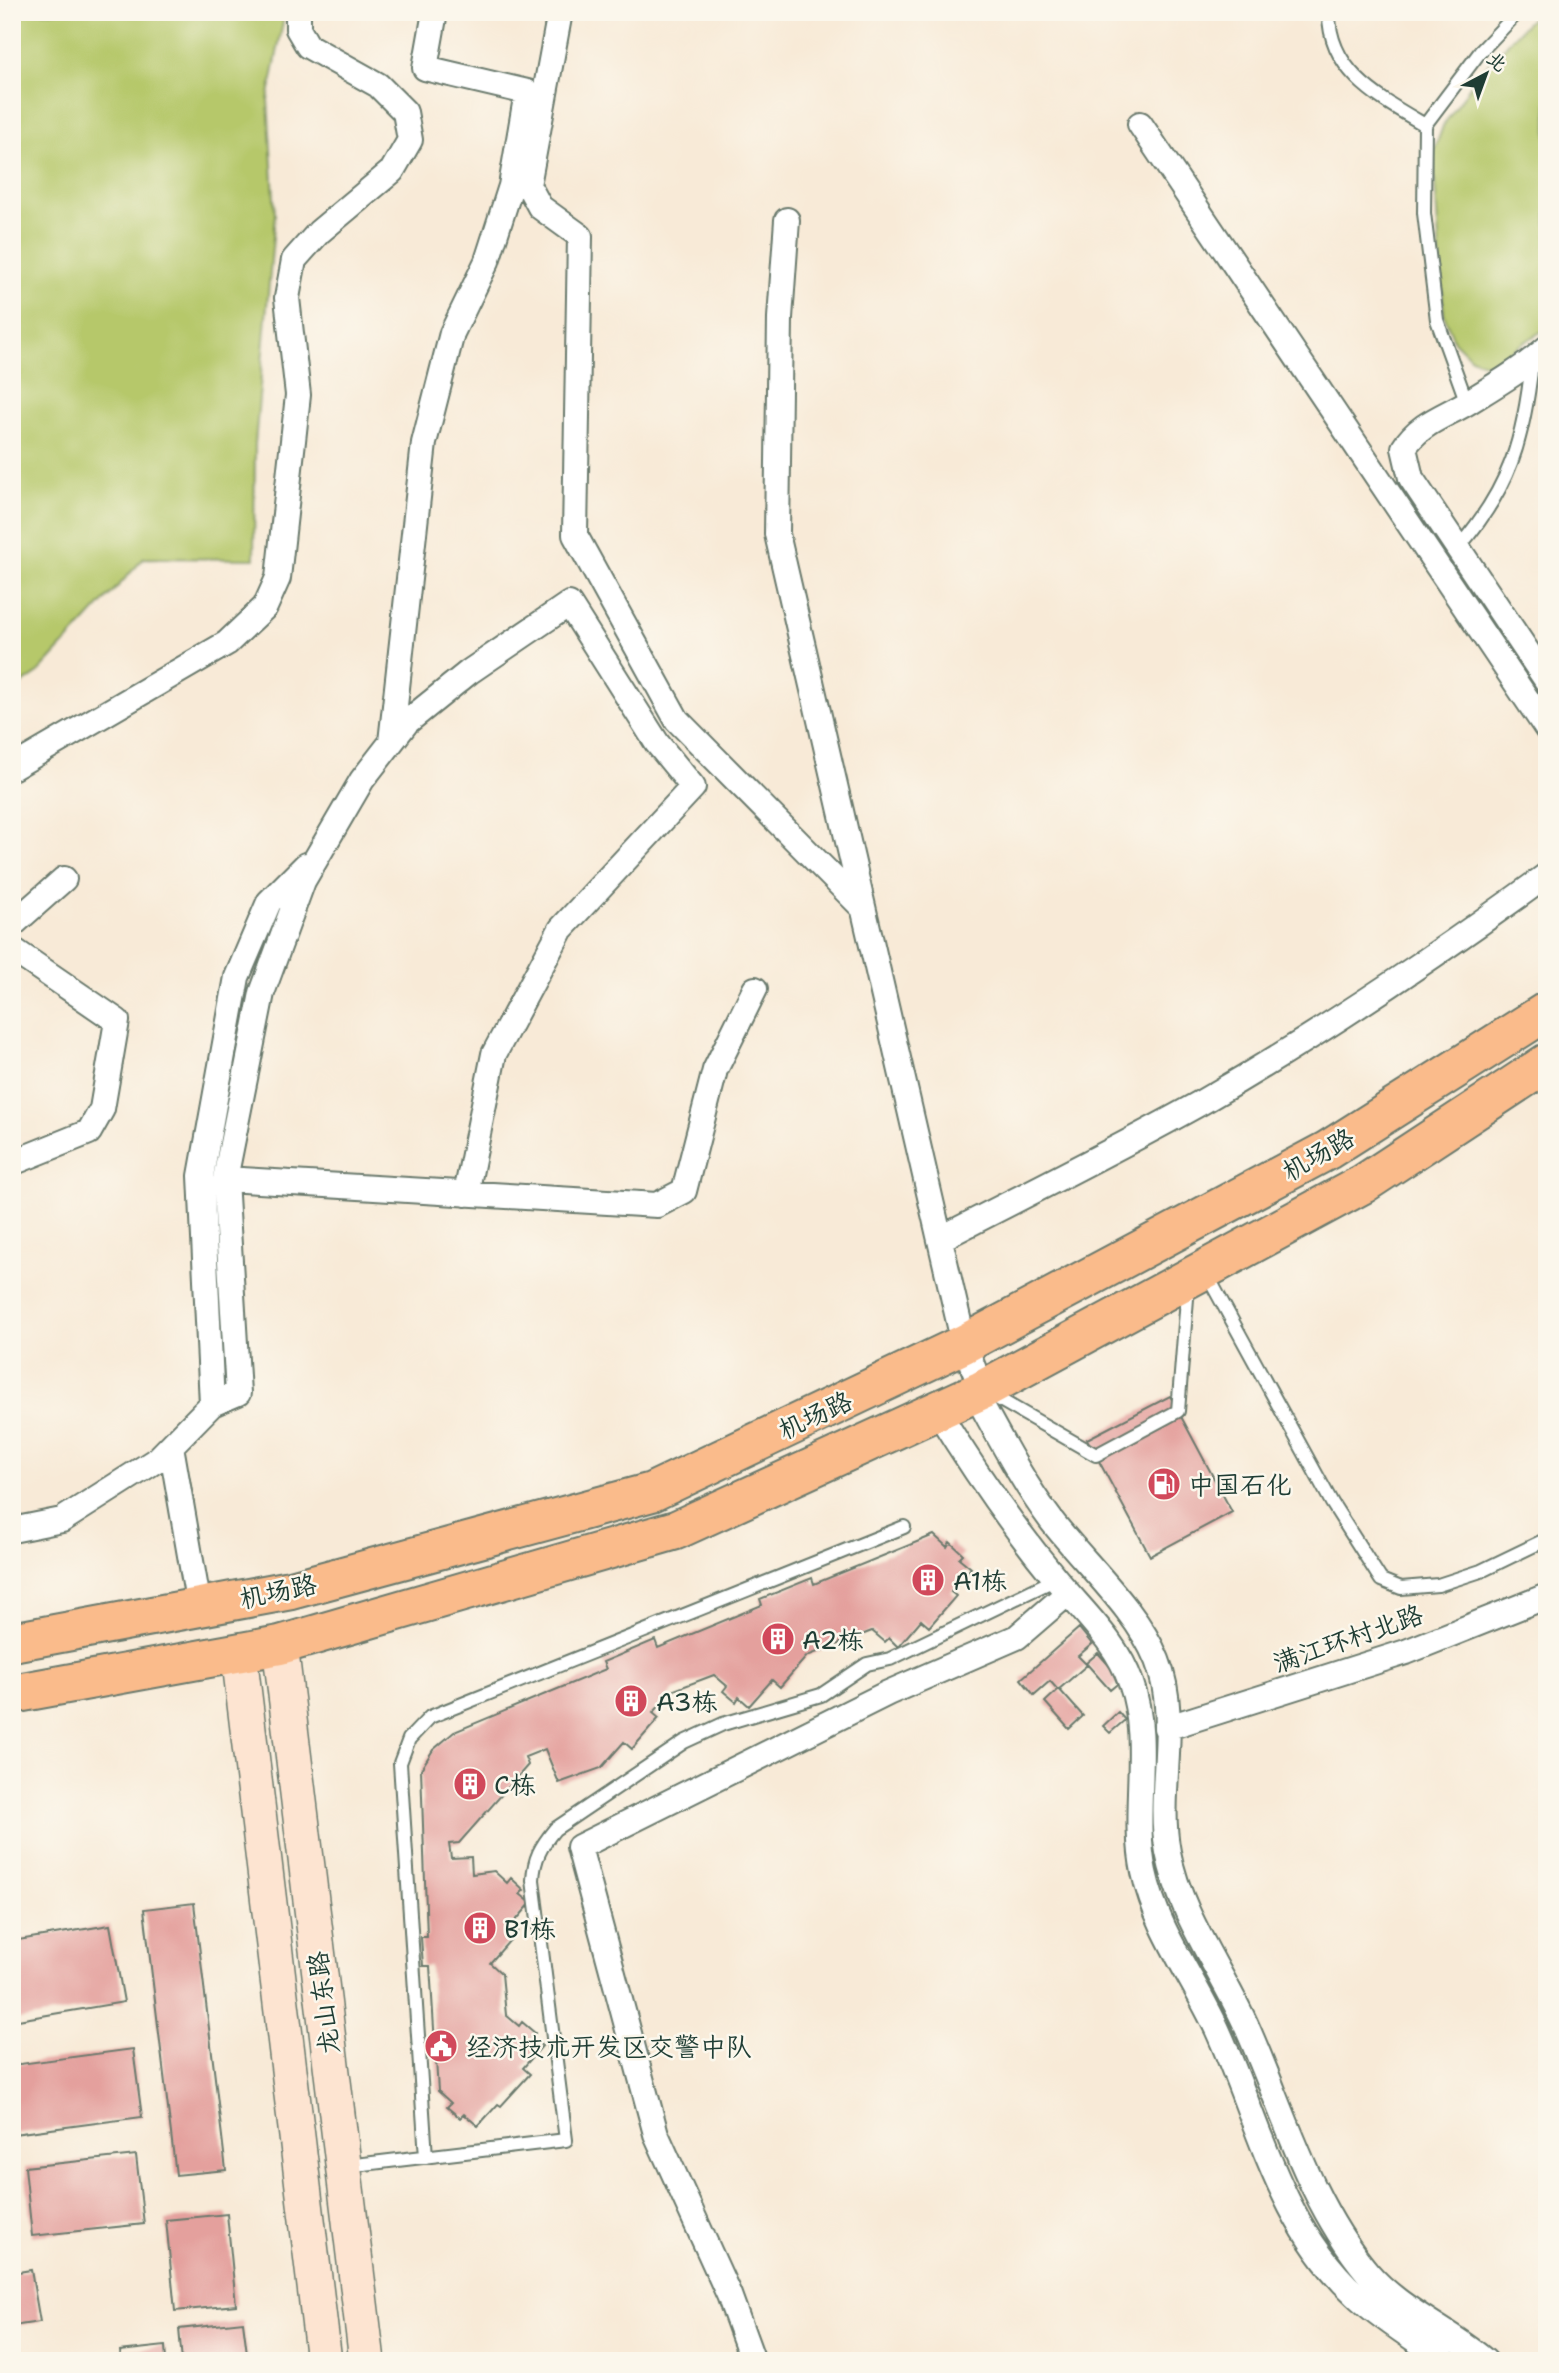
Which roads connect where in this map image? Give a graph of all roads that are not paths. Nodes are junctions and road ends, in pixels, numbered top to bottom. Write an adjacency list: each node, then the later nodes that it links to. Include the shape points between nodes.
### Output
1 (298, 12): 15 (street, via 299,29 308,46 378,85 405,112 410,140 391,171 319,232 295,260 287,298 298,395 278,578 265,607 227,643)
2 (435, 12): 14 (street, via 425,68 527,92 511,187 486,261 452,333 425,443)
3 (560, 12): 19 (street, via 528,185 540,207 580,236 575,535 677,720)
4 (1329, 12): 7 (lane, via 1336,47 1350,75)
5 (1518, 12): 7 (lane, via 1480,52)
6 (1140, 124): 13 (street)
7 (1425, 125): 10 (lane, via 1424,214 1437,320)
8 (787, 220): 19 (street, via 780,318 777,534)
9 (1539, 355): 10 (street); 11 (lane, via 1523,427 1501,490)
10 (1467, 403): 11 (street, via 1425,425 1404,448 1411,478)
11 (1458, 548): 12 (street)
12 (1547, 681)
13 (1547, 729)
14 (391, 742): 16 (street, via 362,780); 27 (street, via 407,722 469,672 569,604 657,743 693,787 561,929 494,1054)
15 (12, 768)
16 (324, 847): 26 (street, via 303,881 262,993); 32 (street, via 270,902 237,977 201,1175)
17 (1547, 875): 28 (street, via 1317,1033 1201,1102)
18 (64, 879): 20 (street)
19 (863, 908): 28 (street)
20 (12, 925)
21 (12, 949): 25 (street, via 117,1021 102,1109 89,1132)
22 (755, 989): 27 (street, via 715,1070 684,1191 675,1199 657,1205)
23 (1547, 1011): 30 (main road, 机场路, via 1328,1150)
24 (1547, 1063): 29 (main road, 机场路, via 1363,1184)
25 (12, 1163)
26 (225, 1179): 27 (street); 32 (street, via 238,1392)
27 (466, 1194)
28 (940, 1239): 30 (street)
29 (1197, 1274): 31 (main road, 机场路); 31 (lane, via 1178,1411 1096,1455); 37 (lane, via 1381,1580 1401,1588 1438,1585 1490,1567)
30 (964, 1345): 31 (street); 40 (main road, 机场路, via 652,1492 291,1590)
31 (979, 1391): 33 (main road, 机场路); 45 (street, via 1035,1498 1148,1642 1163,1679)
32 (212, 1404): 34 (street)
33 (937, 1410): 38 (street, via 986,1488); 42 (main road, 机场路, via 676,1530)
34 (171, 1446): 36 (street, via 62,1520); 40 (street)
35 (904, 1527): 48 (lane, via 430,1717 410,1739 400,1763)
36 (12, 1530)
37 (1547, 1539)
38 (1062, 1586): 48 (lane, via 890,1659 867,1664 821,1695 723,1724 684,1742 555,1829 534,1863 533,1880 566,2140); 52 (street, via 1017,1637 888,1693 579,1847 656,2134 729,2295); 53 (street, via 1117,1654 1132,1684 1147,1886 1217,2029 1286,2199 1311,2241 1348,2287)
39 (1547, 1596): 45 (street, 满江环村北路, via 1406,1652)
40 (199, 1607): 41 (main road, 机场路)
41 (12, 1642)
42 (280, 1645): 43 (main road, 机场路); 46 (main road, 龙山东路)
43 (239, 1654): 44 (main road, 机场路); 47 (main road, 龙山东路)
44 (12, 1694)
45 (1166, 1728): 54 (street, via 1164,1819 1175,1880 1245,2022 1323,2207 1354,2255 1386,2291)
46 (291, 1735): 47 (main road); 49 (main road, 龙山东路)
47 (249, 1740): 50 (main road, 龙山东路)
48 (426, 2157): 49 (lane)
49 (343, 2166): 51 (main road, 龙山东路)
50 (324, 2361)
51 (367, 2361)
52 (753, 2361)
53 (1445, 2361)
54 (1485, 2361)

